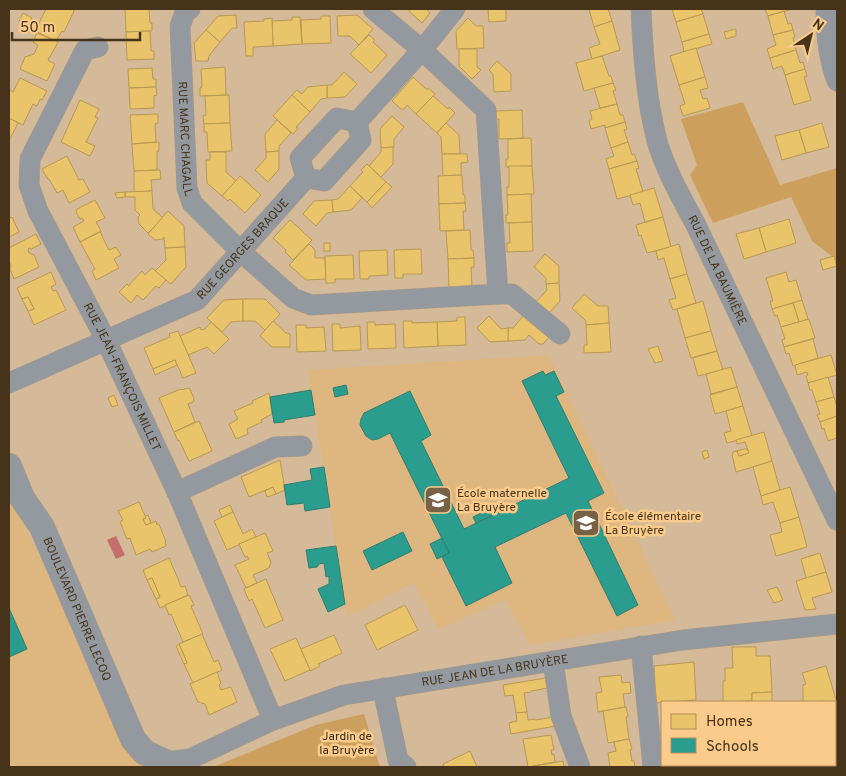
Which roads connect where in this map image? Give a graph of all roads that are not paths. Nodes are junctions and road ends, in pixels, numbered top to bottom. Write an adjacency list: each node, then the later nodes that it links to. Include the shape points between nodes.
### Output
1 (190, 9): 11 (street, RUE MARC CHAGALL, via 186,10 180,26 187,188 192,203)
2 (373, 9): 7 (street)
3 (455, 9): 7 (street)
4 (641, 9): 19 (street, RUE DE LA BAUMIÈRE, via 642,48 658,143)
5 (826, 9): 8 (street, via 826,34)
6 (98, 47): 14 (street, RUE JEAN-FRANÇOIS MILLET, via 85,50 30,159 29,185 38,211)
7 (422, 50): 9 (street); 12 (street, via 486,110)
8 (837, 82)
9 (357, 122): 10 (street, via 361,140 324,181); 10 (street, via 337,118 300,158)
10 (306, 178): 11 (street, RUE GEORGES BRAQUE)
11 (240, 251): 12 (street, RUE MARC CHAGALL, via 293,298 311,305); 14 (street, RUE GEORGES BRAQUE, via 197,300)
12 (498, 294): 13 (street, via 512,294)
13 (560, 334)
14 (106, 340): 15 (street, RUE GEORGES BRAQUE); 18 (street, RUE JEAN-FRANÇOIS MILLET)
15 (9, 383)
16 (302, 446): 18 (street, via 275,447)
17 (9, 466): 25 (street, BOULEVARD PIERRE LECOQ, via 22,498 42,527 133,739)
18 (177, 492): 24 (street, RUE JEAN-FRANÇOIS MILLET)
19 (837, 520)
20 (837, 624): 21 (street, RUE JEAN DE LA BRUYÈRE)
21 (641, 646): 22 (street, RUE JEAN DE LA BRUYÈRE); 28 (street)
22 (553, 661): 23 (street, RUE JEAN DE LA BRUYÈRE); 27 (street, via 561,716)
23 (384, 688): 24 (street, RUE JEAN DE LA BRUYÈRE, via 344,695); 26 (street, via 398,760)
24 (273, 720): 25 (street, RUE JEAN DE LA BRUYÈRE, via 190,760)
25 (156, 762)
26 (406, 767)
27 (580, 767)
28 (653, 767)

